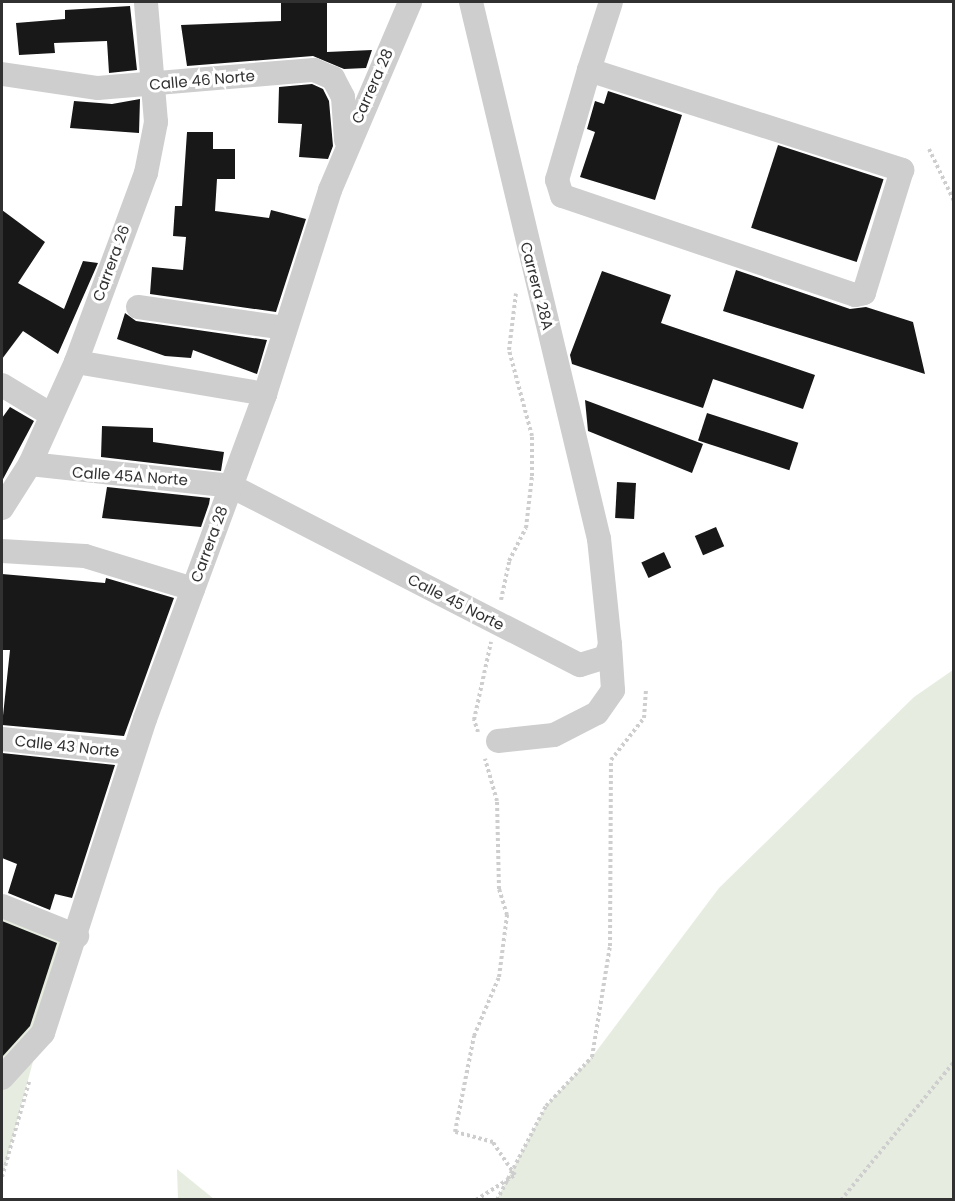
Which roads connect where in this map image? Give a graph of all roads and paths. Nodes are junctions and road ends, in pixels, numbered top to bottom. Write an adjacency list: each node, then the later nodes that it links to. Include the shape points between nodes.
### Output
1 (146, 2): 7 (street, Carrera 26)
2 (410, 2): 8 (street, Carrera 28)
3 (471, 2): 22 (street, Carrera 28A, via 526,249 571,409 603,570)
4 (611, 2): 5 (street)
5 (589, 70): 5 (street, via 557,180 562,196 855,295 864,293 902,170)
6 (2, 75): 7 (street, Calle 46 Norte, via 98,88)
7 (155, 84): 8 (street, Calle 46 Norte, via 314,70 333,78 343,98); 13 (street, Carrera 26, via 156,122 146,173)
8 (347, 144): 12 (street, Carrera 28)
9 (929, 149): 10 (path)
10 (954, 201)
11 (138, 307): 12 (street)
12 (285, 328): 15 (street, Carrera 28)
13 (76, 362): 15 (street); 16 (street, Carrera 26)
14 (2, 385): 16 (street)
15 (265, 393): 18 (street, Carrera 28)
16 (50, 414): 17 (street, Carrera 26)
17 (30, 464): 18 (street, Calle 45A Norte); 19 (street, Carrera 26)
18 (231, 486): 21 (street, Carrera 28); 22 (street, Calle 45 Norte, via 580,665 606,657)
19 (2, 508)
20 (2, 551): 21 (street, via 85,556)
21 (193, 589): 26 (street, Carrera 28)
22 (610, 645): 25 (street, via 613,690 597,713 554,735)
23 (646, 689): 32 (path, via 644,718 611,760 610,946 592,1057 546,1106)
24 (2, 739): 26 (street, Calle 43 Norte)
25 (498, 741)
26 (133, 753): 28 (street, Carrera 28)
27 (2, 906): 28 (street)
28 (77, 936): 31 (street, Carrera 28, via 43,1033)
29 (954, 1062): 36 (path)
30 (30, 1077): 33 (path)
31 (2, 1078)
32 (515, 1175): 34 (path); 35 (path)
33 (2, 1177)
34 (476, 1200)
35 (497, 1200)
36 (841, 1200)

